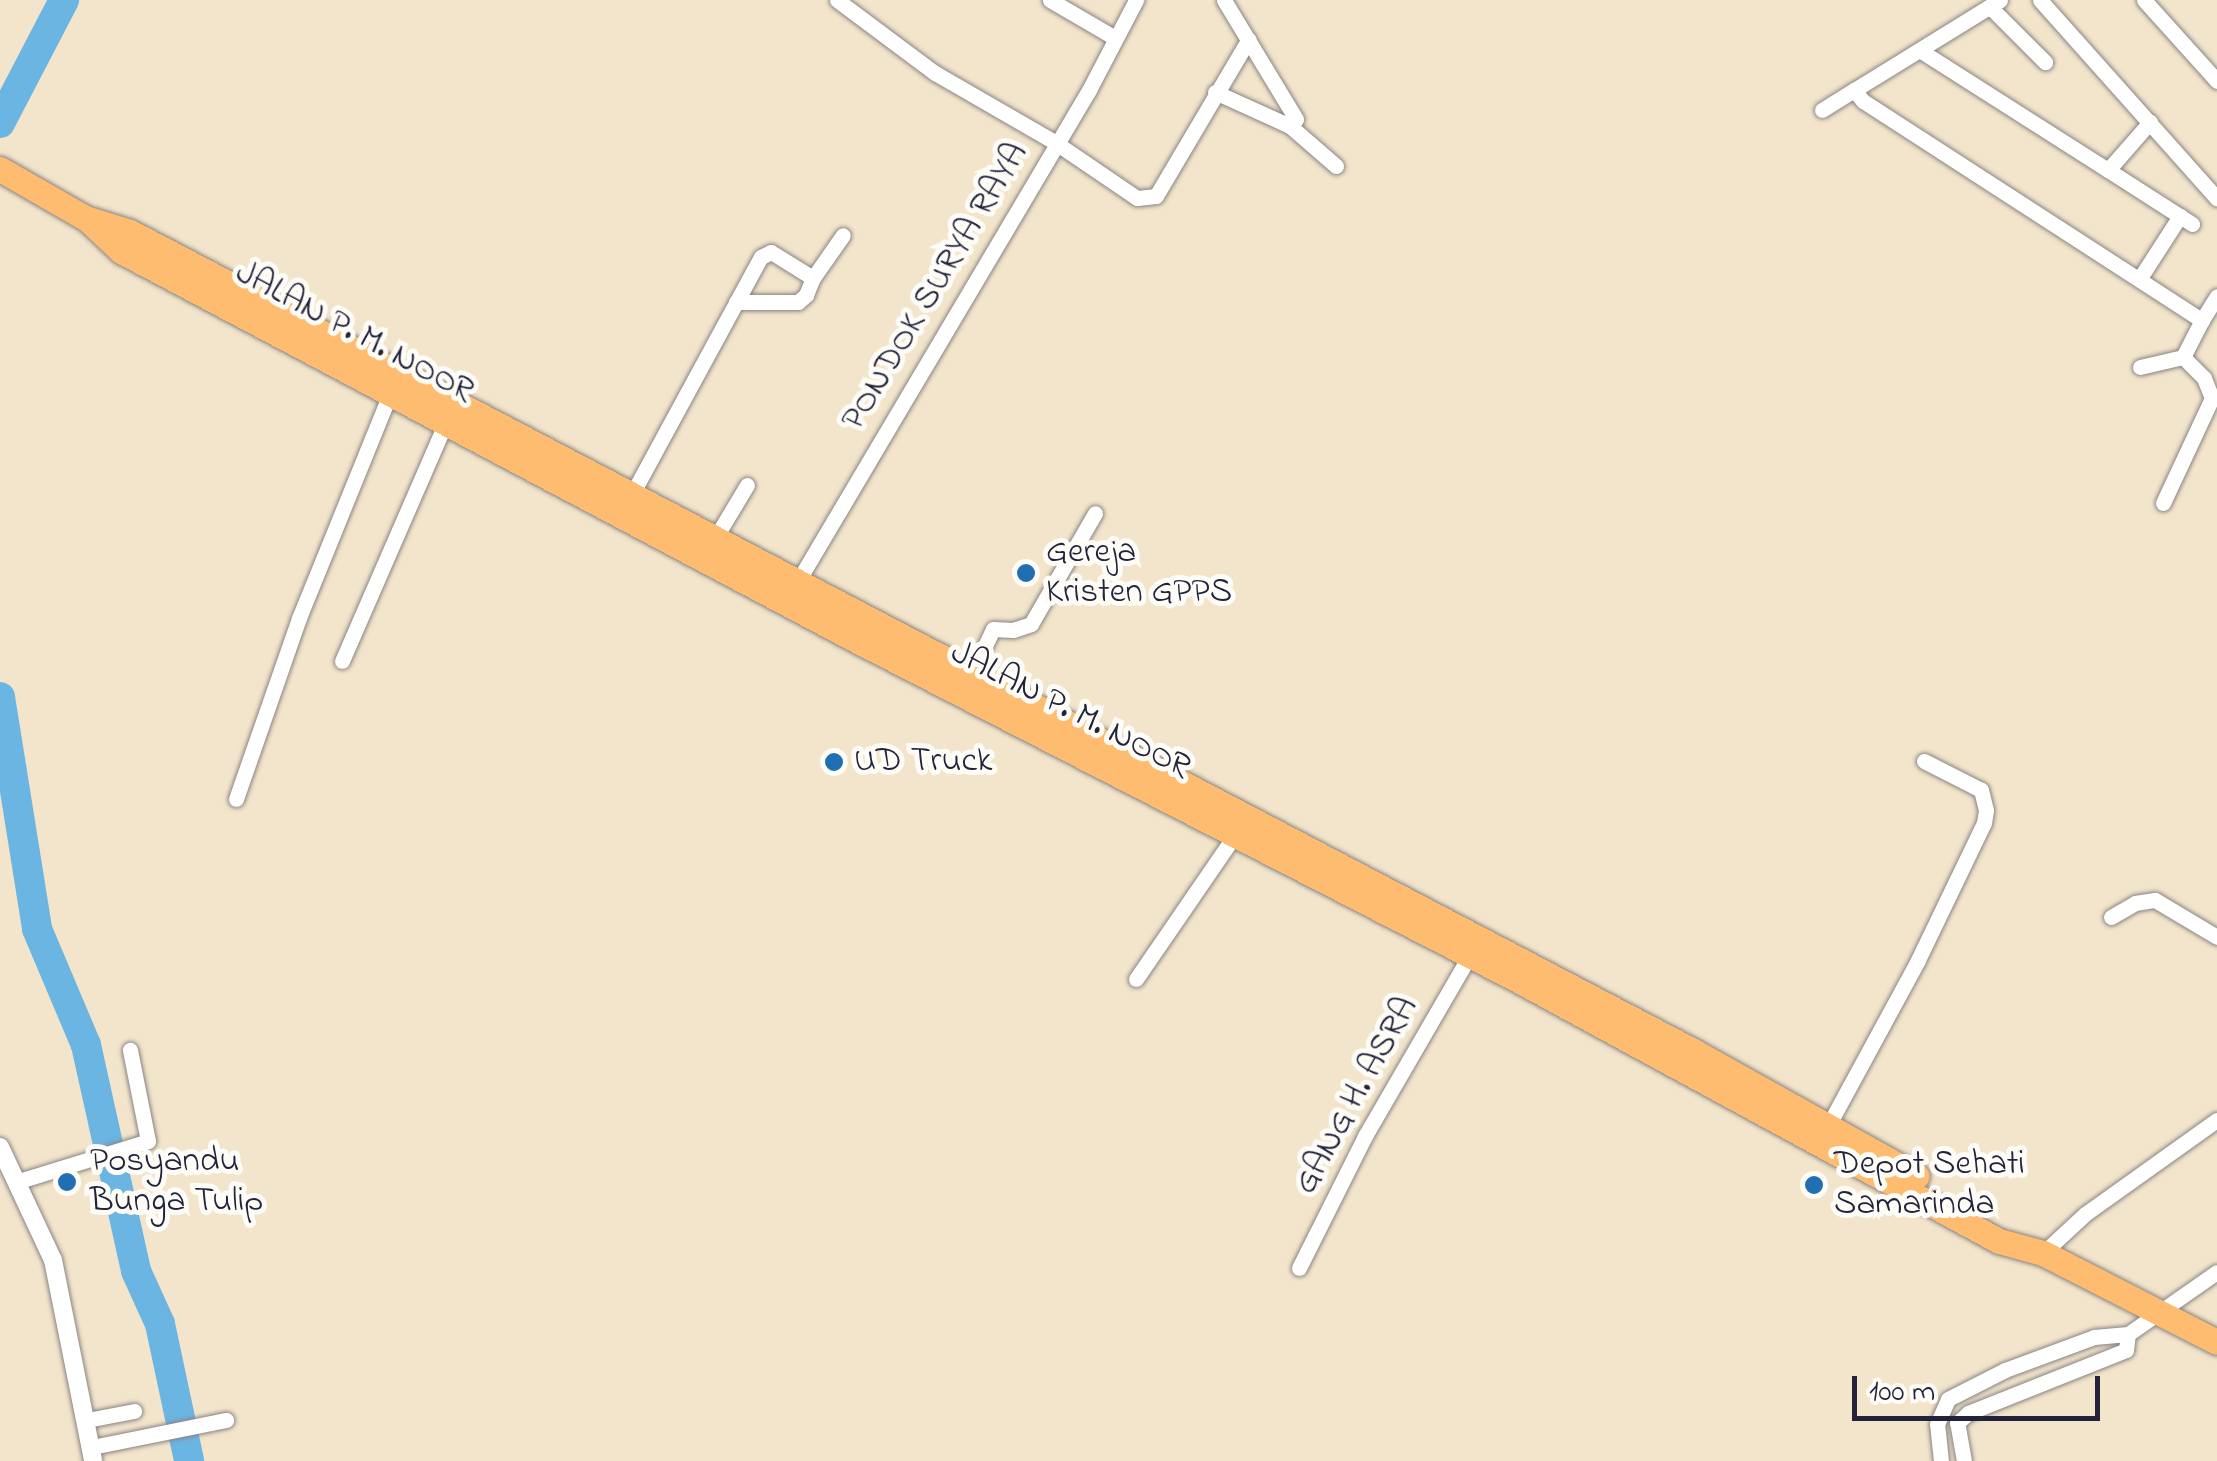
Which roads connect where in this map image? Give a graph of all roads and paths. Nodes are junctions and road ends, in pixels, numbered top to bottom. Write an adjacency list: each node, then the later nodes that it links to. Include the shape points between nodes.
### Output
1 (837, 0): 18 (street, via 934,73)
2 (1050, 0): 8 (street)
3 (1136, 0): 8 (street, PONDOK SURYA RAYA)
4 (1224, 0): 9 (street)
5 (2040, 0): 17 (street)
6 (2144, 0): 12 (street)
7 (1995, 3): 10 (street); 11 (street)
8 (1115, 38): 18 (street, PONDOK SURYA RAYA)
9 (1249, 38): 14 (street); 16 (street, via 1295,116)
10 (1921, 52): 13 (street); 20 (street)
11 (2045, 62)
12 (2217, 81)
13 (1854, 90): 15 (street); 26 (street)
14 (1215, 92): 16 (street); 18 (street, via 1156,196 1137,198)
15 (1822, 110)
16 (1290, 126): 19 (street)
17 (2145, 129): 20 (street); 22 (street)
18 (1056, 143): 39 (street, PONDOK SURYA RAYA)
19 (1336, 166)
20 (2108, 170): 26 (street, via 2186,220)
21 (9, 174): 23 (highway, JALAN P. M. NOOR)
22 (2217, 199)
23 (86, 219): 32 (highway, JALAN P. M. NOOR, via 121,251); 33 (highway, JALAN P. M. NOOR, via 130,232)
24 (843, 235): 25 (street)
25 (813, 278): 28 (street, via 798,302); 28 (street, via 771,252 749,274)
26 (2140, 278): 29 (street)
27 (2217, 296): 29 (street)
28 (736, 302): 35 (street)
29 (2202, 320): 30 (street)
30 (2183, 357): 31 (street); 36 (street, via 2204,378 2212,398)
31 (2140, 367)
32 (391, 391): 33 (highway, JALAN P. M. NOOR); 43 (street, via 298,618)
33 (453, 417): 35 (highway, JALAN P. M. NOOR); 39 (highway, JALAN P. M. NOOR); 40 (street)
34 (747, 485): 38 (street)
35 (631, 496): 38 (highway, JALAN P. M. NOOR)
36 (2163, 502)
37 (1095, 514): 41 (street, via 1032,624 993,629)
38 (714, 540): 39 (highway, JALAN P. M. NOOR)
39 (790, 592): 41 (highway, JALAN P. M. NOOR); 44 (highway, JALAN P. M. NOOR)
40 (342, 661)
41 (971, 675): 44 (highway, JALAN P. M. NOOR)
42 (1924, 761): 52 (street, via 1980,790 1984,823)
43 (236, 799)
44 (1232, 826): 47 (highway, JALAN P. M. NOOR); 48 (street); 50 (highway, JALAN P. M. NOOR)
45 (2111, 917): 46 (street, via 2154,900)
46 (2217, 936)
47 (1470, 955): 50 (highway, JALAN P. M. NOOR); 56 (street, GANG H. ASRA, via 1365,1136)
48 (1136, 978)
49 (130, 1050): 54 (street, via 146,1144)
50 (1787, 1114): 52 (highway, JALAN P. M. NOOR); 55 (highway, JALAN P. M. NOOR, via 1998,1241)
51 (2217, 1120): 55 (street)
52 (1828, 1126): 55 (highway, JALAN P. M. NOOR, via 2018,1232)
53 (0, 1147): 54 (street)
54 (19, 1180): 62 (street, via 53,1260)
55 (2036, 1250): 58 (highway, JALAN P. M. NOOR)
56 (1299, 1268)
57 (2217, 1272): 58 (street)
58 (2161, 1313): 59 (street); 60 (highway, JALAN P. M. NOOR)
59 (2128, 1334): 64 (street, via 2126,1350); 65 (street, via 2107,1333 1968,1387 1948,1399)
60 (2217, 1342)
61 (134, 1411): 62 (street)
62 (86, 1420): 66 (street)
63 (220, 1422): 66 (street)
64 (1957, 1423): 65 (street); 68 (street)
65 (1938, 1424): 67 (street)
66 (92, 1454)
67 (1941, 1461)
68 (1964, 1461)

